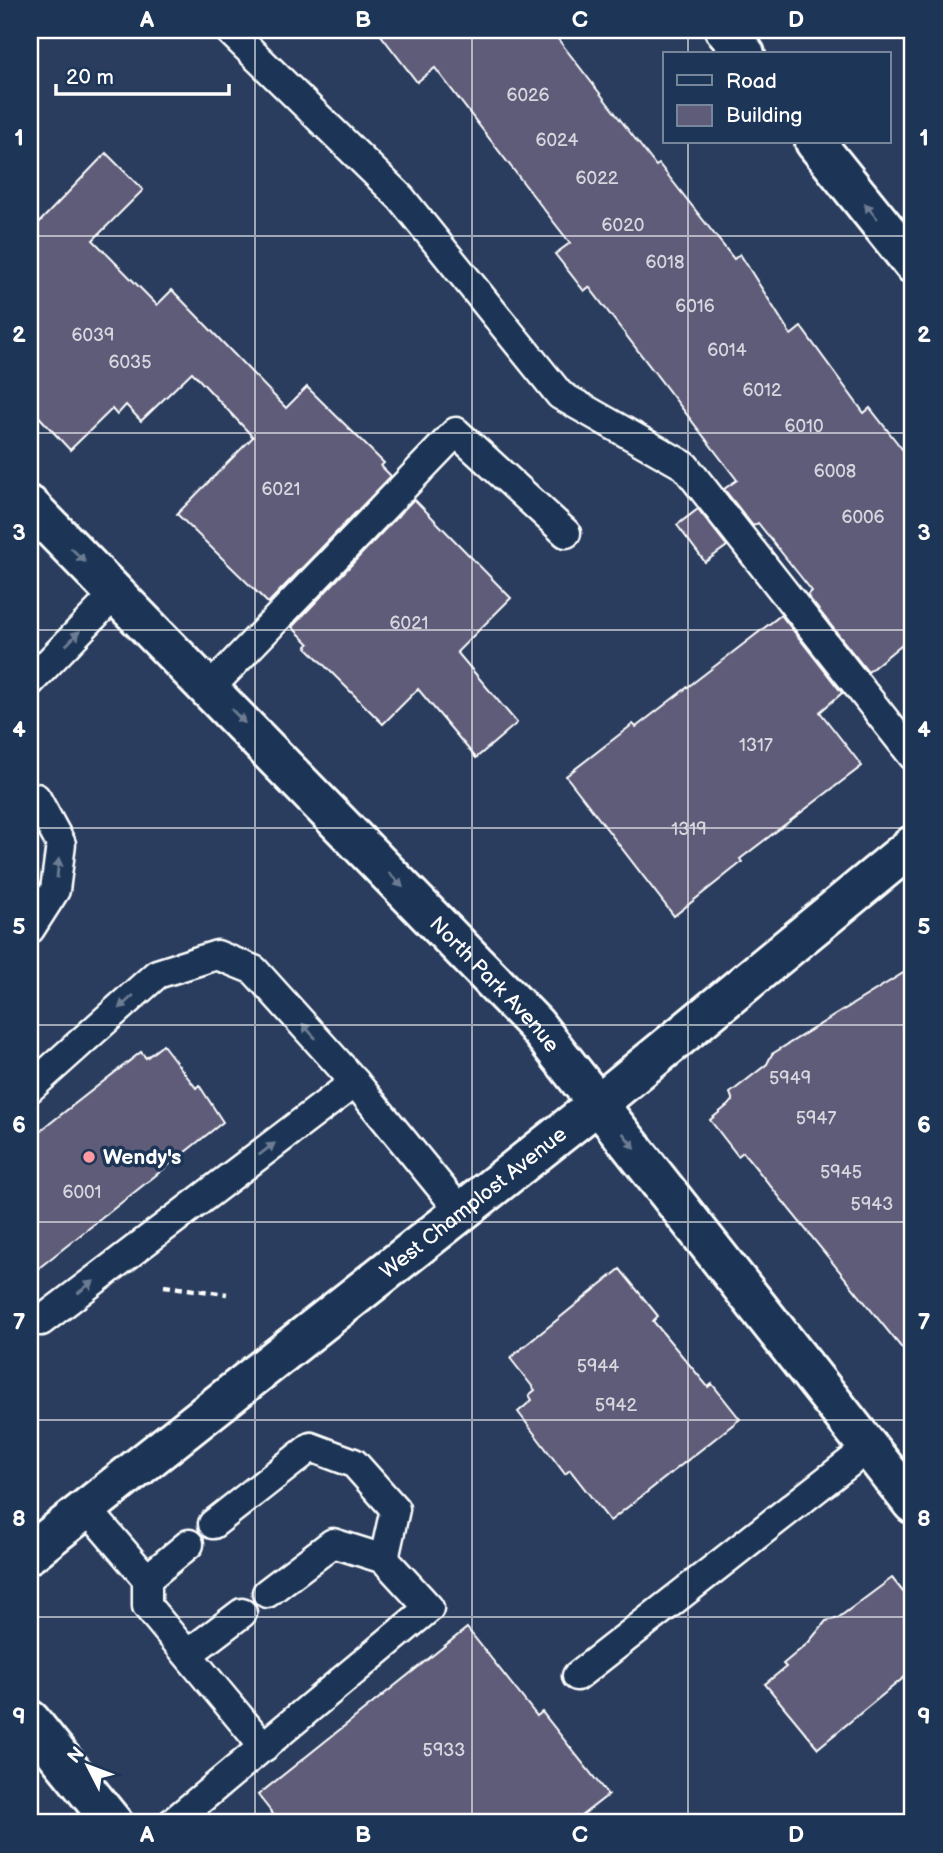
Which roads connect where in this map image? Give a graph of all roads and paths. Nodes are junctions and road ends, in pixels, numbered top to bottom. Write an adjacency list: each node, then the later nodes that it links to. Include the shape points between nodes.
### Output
1 (229, 30): 11 (lane, via 401,198 560,395 685,466)
2 (725, 30): 3 (street)
3 (743, 52)
4 (817, 144): 5 (street, one-way to 4)
5 (913, 264)
6 (30, 506): 8 (street, North Park Avenue, one-way to 8)
7 (566, 533): 10 (lane, via 456,432)
8 (116, 593): 9 (lane, one-way to 8); 10 (street, North Park Avenue)
9 (30, 682)
10 (210, 688): 17 (street, North Park Avenue, one-way to 17, via 535,1024)
11 (913, 756)
12 (30, 798): 14 (lane, one-way to 12, via 55,890 61,844 36,799)
13 (913, 845): 17 (street, West Champlost Avenue)
14 (30, 929)
15 (355, 1082): 16 (lane, one-way to 16, via 254,970 217,955 157,974); 18 (lane); 21 (lane, one-way to 15, via 41,1321)
16 (30, 1088)
17 (598, 1103): 18 (street, West Champlost Avenue); 22 (street, North Park Avenue, one-way to 22)
18 (461, 1212): 24 (street, West Champlost Avenue)
19 (162, 1286): 20 (path)
20 (227, 1294)
21 (30, 1318)
22 (868, 1448): 23 (street, North Park Avenue); 33 (lane)
23 (913, 1504)
24 (86, 1508): 27 (street, West Champlost Avenue); 29 (lane)
25 (213, 1524): 28 (lane, via 311,1447 354,1463 396,1509)
26 (189, 1544): 29 (lane)
27 (30, 1553)
28 (384, 1559): 30 (lane, via 333,1543); 35 (lane, via 429,1608)
29 (147, 1579): 32 (lane, via 147,1606)
30 (267, 1594)
31 (242, 1613): 32 (lane)
32 (188, 1654): 35 (lane)
33 (577, 1676)
34 (30, 1720): 36 (street)
35 (264, 1747): 37 (lane)
36 (113, 1823)
37 (172, 1823)

